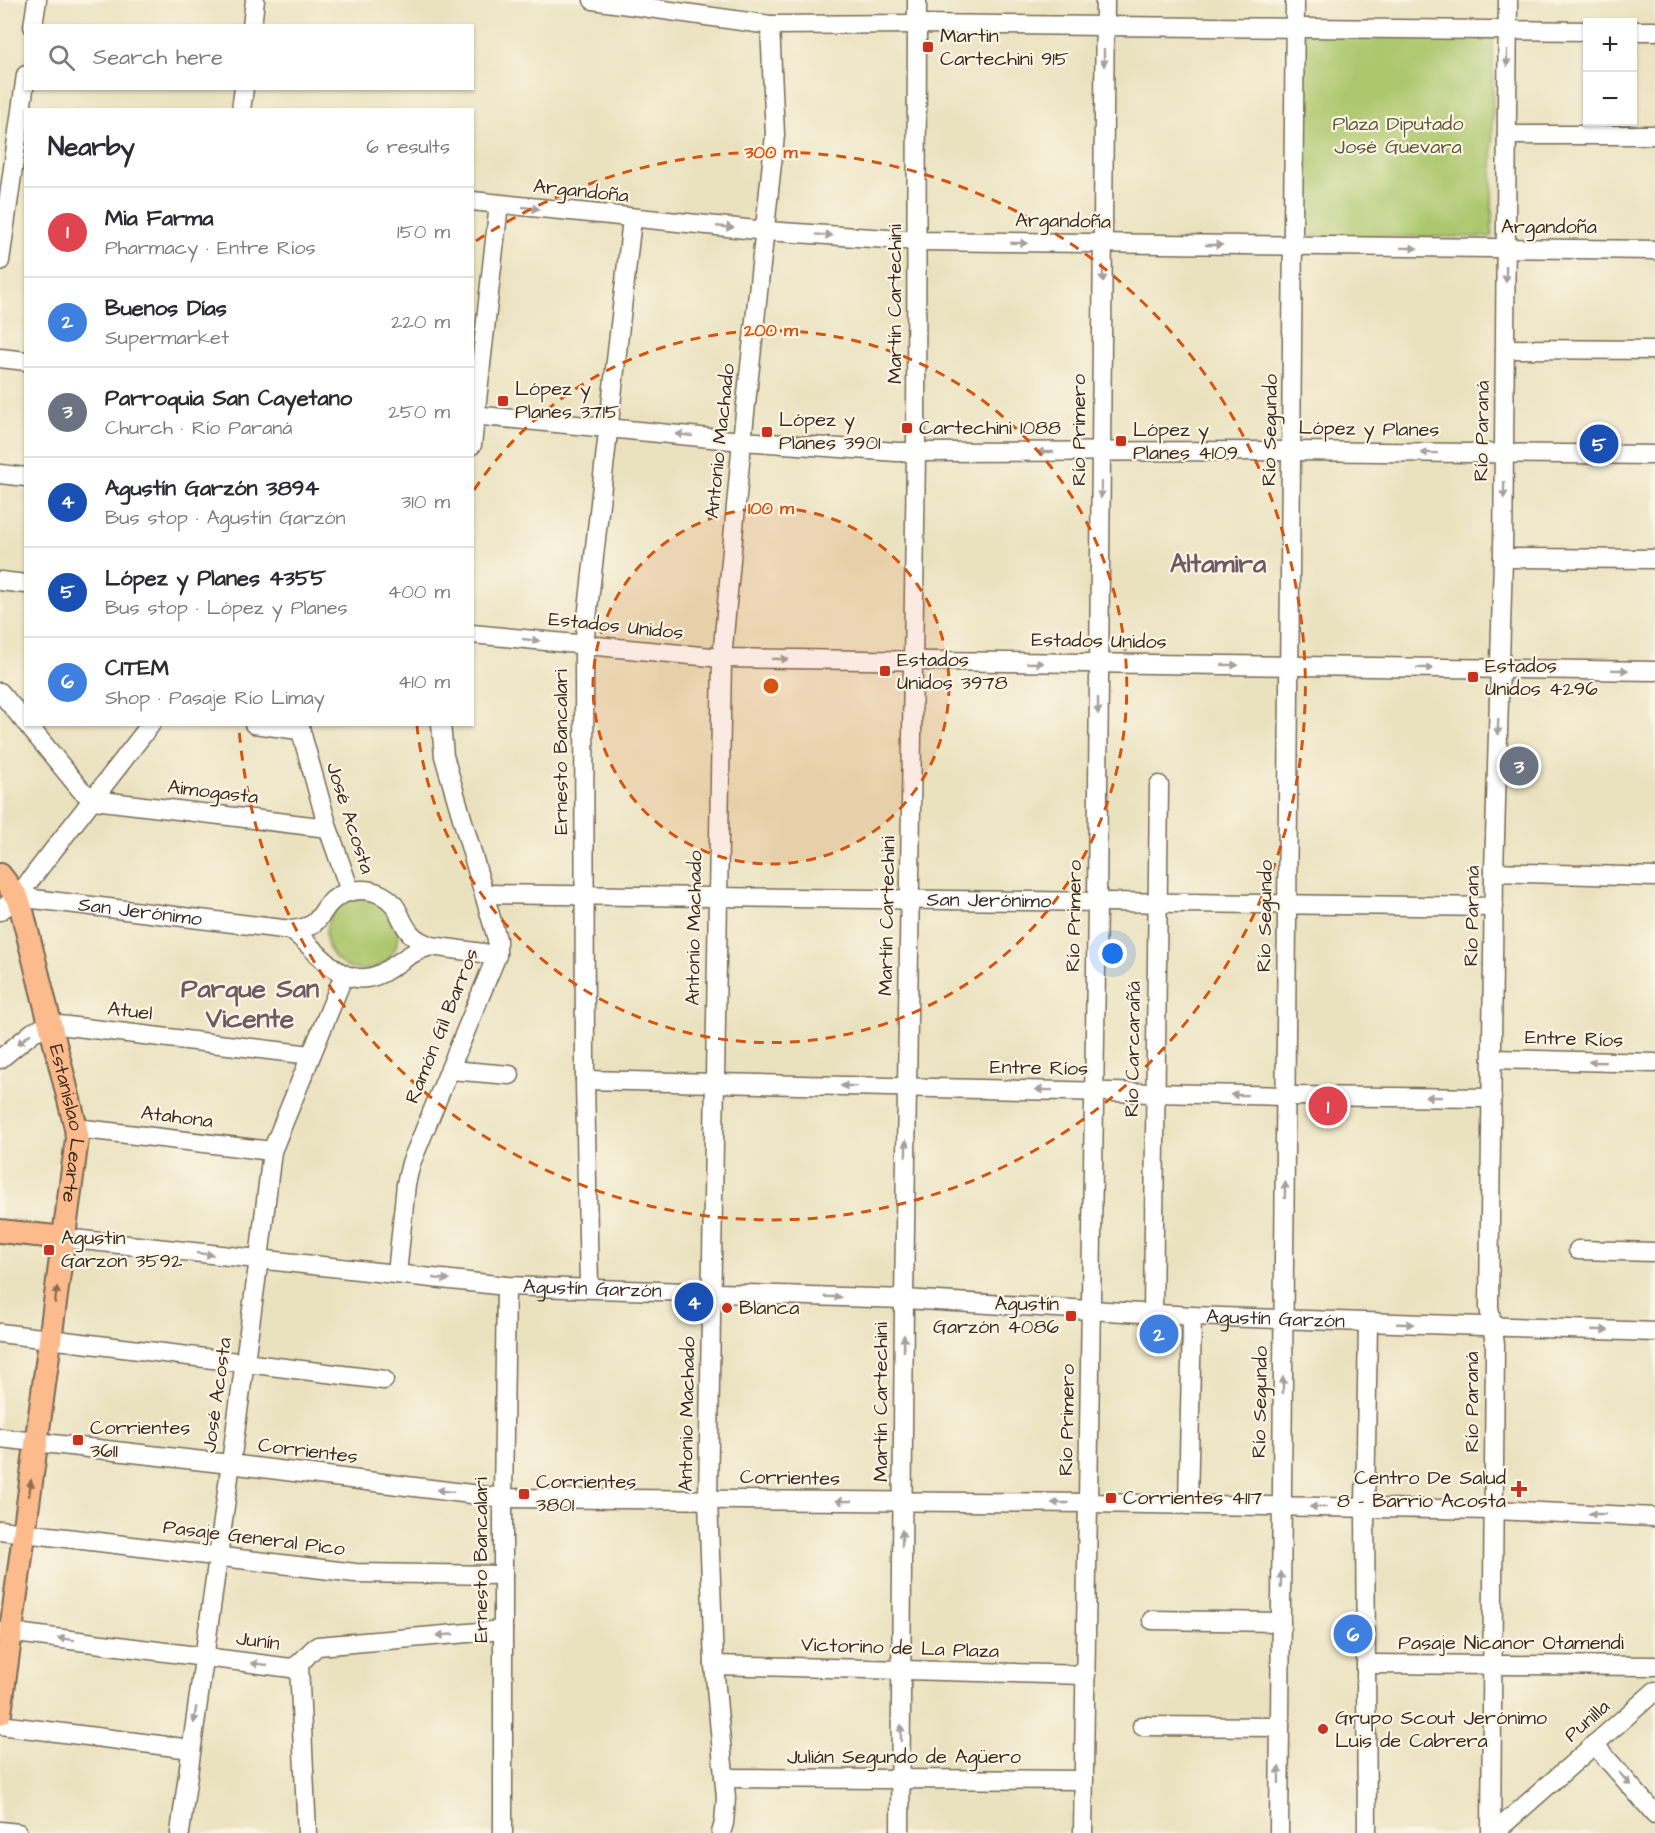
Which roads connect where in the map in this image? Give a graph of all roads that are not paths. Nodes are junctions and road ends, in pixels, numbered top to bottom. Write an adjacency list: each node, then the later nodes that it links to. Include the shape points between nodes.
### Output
1 (37, 0): 8 (street)
2 (255, 0): 9 (street)
3 (593, 0): 11 (street)
4 (917, 0): 10 (street, Martín Cartechini)
5 (1105, 0): 12 (street, Río Primero)
6 (1295, 0): 13 (street, Río Segundo)
7 (1508, 0): 17 (street, Río Paraná)
8 (33, 24)
9 (252, 24)
10 (916, 24): 11 (street); 12 (street); 28 (street, Martín Cartechini)
11 (770, 25): 27 (street, Antonio Machado, via 775,124)
12 (1104, 27): 13 (street); 29 (street, Río Primero, one-way to 29)
13 (1295, 28): 17 (street); 30 (street, Río Segundo)
14 (1583, 31): 17 (street)
15 (1637, 31): 16 (street)
16 (1655, 31)
17 (1507, 32): 21 (street, Río Paraná, one-way to 21)
18 (24, 86): 23 (street)
19 (244, 90): 20 (street)
20 (241, 108)
21 (1507, 135): 22 (street); 31 (street, Río Paraná)
22 (1655, 135)
23 (13, 147): 33 (street)
24 (474, 201): 25 (street, Argandoña)
25 (499, 204): 26 (street, Argandoña, one-way to 26); 38 (street)
26 (632, 219): 27 (street, Argandoña, one-way to 27); 39 (street, Ernesto Bancalari)
27 (765, 231): 28 (street, Argandoña, one-way to 28); 40 (street, Antonio Machado)
28 (918, 241): 29 (street, Argandoña, one-way to 29); 43 (street, Martín Cartechini)
29 (1103, 245): 30 (street, Argandoña, one-way to 30); 42 (street, Río Primero, one-way to 42)
30 (1294, 246): 31 (street, Argandoña, one-way to 31); 41 (street, Río Segundo)
31 (1506, 250): 32 (street, Argandoña); 34 (street, Río Paraná, one-way to 34)
32 (1655, 250)
33 (0, 261)
34 (1505, 349): 35 (street); 44 (street, Río Paraná)
35 (1655, 350)
36 (0, 358): 37 (street)
37 (24, 361)
38 (474, 415): 39 (street, López y Planes)
39 (609, 427): 40 (street, López y Planes, one-way to 39); 53 (street, Ernesto Bancalari)
40 (742, 441): 43 (street, López y Planes); 54 (street, Antonio Machado)
41 (1292, 451): 42 (street, López y Planes); 44 (street, López y Planes, one-way to 41); 57 (street, Río Segundo)
42 (1102, 452): 43 (street, López y Planes, one-way to 43); 56 (street, Río Primero, one-way to 56)
43 (916, 453): 55 (street, Martín Cartechini)
44 (1504, 453): 45 (street, López y Planes); 48 (street, Río Paraná, one-way to 48)
45 (1655, 455)
46 (0, 474): 47 (street)
47 (24, 477)
48 (1503, 558): 49 (street); 58 (street, Río Paraná)
49 (1655, 559)
50 (0, 581): 51 (street)
51 (24, 584)
52 (474, 634): 53 (street, Estados Unidos, one-way to 53)
53 (584, 645): 54 (street, Estados Unidos); 75 (street, Ernesto Bancalari)
54 (722, 658): 55 (street, Estados Unidos, one-way to 55); 76 (street, Antonio Machado)
55 (914, 662): 56 (street, Estados Unidos, one-way to 56); 77 (street, Martín Cartechini)
56 (1099, 664): 57 (street, Estados Unidos, one-way to 57); 78 (street, Río Primero, one-way to 78)
57 (1290, 666): 58 (street, Estados Unidos, one-way to 58); 81 (street, Río Segundo)
58 (1500, 669): 59 (street, Estados Unidos, one-way to 59); 70 (street, Río Paraná, one-way to 70)
59 (1655, 670)
60 (0, 692): 61 (street)
61 (24, 722)
62 (28, 726): 68 (street, via 81,790)
63 (150, 726): 68 (street)
64 (284, 726): 66 (street)
65 (441, 726): 74 (street, Ramón Gil Barros, via 444,756)
66 (299, 727): 69 (street, José Acosta)
67 (1159, 785): 79 (street, Río Carcarañá)
68 (94, 800): 69 (street, Aimogasta); 80 (street)
69 (328, 828): 73 (street, José Acosta)
70 (1494, 872): 72 (street); 82 (street, Río Paraná)
71 (0, 875): 80 (main road)
72 (1655, 877)
73 (350, 891): 83 (street); 84 (street, via 372,891 386,897 397,908)
74 (485, 894): 75 (street, San Jerónimo); 87 (street, Ramón Gil Barros, via 497,939)
75 (583, 896): 76 (street, San Jerónimo); 98 (street, Ernesto Bancalari)
76 (717, 898): 77 (street, San Jerónimo); 99 (street, Antonio Machado)
77 (909, 900): 78 (street, San Jerónimo); 100 (street, Martín Cartechini)
78 (1097, 902): 79 (street, San Jerónimo); 101 (street, Río Primero)
79 (1157, 903): 81 (street, San Jerónimo); 102 (street, Río Carcarañá)
80 (8, 904): 85 (street, San Jerónimo); 91 (main road, Estanislao Learte)
81 (1287, 904): 82 (street, San Jerónimo); 103 (street, Río Segundo)
82 (1494, 907): 94 (street, Río Paraná)
83 (323, 911): 85 (street, via 311,925); 88 (street, via 315,932)
84 (406, 928): 86 (street); 89 (street)
85 (291, 930): 88 (street)
86 (431, 946): 87 (street); 89 (street)
87 (497, 956): 96 (street, Ramón Gil Barros)
88 (320, 957): 90 (street)
89 (398, 962): 90 (street, via 370,977)
90 (344, 975): 92 (street, José Acosta)
91 (51, 1024): 92 (street, Atuel); 93 (street, one-way to 93, via 33,1032); 105 (main road, Estanislao Learte)
92 (311, 1055): 106 (street, José Acosta)
93 (0, 1059)
94 (1492, 1059): 95 (street, Entre Ríos, one-way to 94); 104 (street, Río Paraná)
95 (1655, 1063)
96 (450, 1070): 97 (street); 112 (street, Ramón Gil Barros, via 407,1174)
97 (510, 1076)
98 (585, 1080): 99 (street, Entre Ríos); 114 (street, Ernesto Bancalari)
99 (713, 1083): 100 (street, Entre Ríos, one-way to 99); 115 (street, Antonio Machado)
100 (907, 1087): 101 (street, Entre Ríos, one-way to 100); 116 (street, Martín Cartechini, one-way to 100)
101 (1094, 1091): 102 (street, Entre Ríos); 117 (street, Río Primero)
102 (1155, 1093): 103 (street, Entre Ríos, one-way to 102); 118 (street, Río Carcarañá)
103 (1286, 1096): 104 (street, Entre Ríos, one-way to 103); 120 (street, Río Segundo, one-way to 103)
104 (1492, 1098): 122 (street, Río Paraná, via 1489,1307)
105 (76, 1128): 106 (street, Atahona); 108 (main road, Estanislao Learte)
106 (272, 1151): 111 (street, José Acosta)
107 (0, 1232): 108 (main road, Agustín Garzón)
108 (64, 1238): 111 (street, Agustín Garzón, one-way to 111); 125 (main road, Estanislao Learte, one-way to 108)
109 (1578, 1250): 110 (street)
110 (1655, 1252)
111 (259, 1259): 112 (street, Agustín Garzón); 126 (street, José Acosta)
112 (397, 1274): 113 (street, Agustín Garzón, one-way to 113)
113 (506, 1286): 114 (street, Agustín Garzón); 131 (street, Ernesto Bancalari)
114 (589, 1288): 115 (street, Agustín Garzón)
115 (711, 1292): 116 (street, Agustín Garzón, one-way to 116); 132 (street, Antonio Machado)
116 (904, 1299): 117 (street, Agustín Garzón); 133 (street, Martín Cartechini, one-way to 116)
117 (1091, 1311): 118 (street, Agustín Garzón); 134 (street, Río Primero)
118 (1153, 1314): 119 (street, Agustín Garzón)
119 (1192, 1316): 120 (street, Agustín Garzón); 135 (street)
120 (1284, 1319): 121 (street, Agustín Garzón); 136 (street, Río Segundo, one-way to 120)
121 (1368, 1323): 122 (street, Agustín Garzón, one-way to 122); 137 (street)
122 (1493, 1326): 123 (street, Agustín Garzón, one-way to 123); 138 (street, Río Paraná)
123 (1655, 1332)
124 (0, 1333): 125 (street)
125 (50, 1339): 126 (street); 129 (main road, Estanislao Learte)
126 (244, 1363): 127 (street); 130 (street, José Acosta)
127 (384, 1380)
128 (0, 1438): 129 (street, Corrientes)
129 (36, 1443): 130 (street, Corrientes); 141 (main road, Estanislao Learte, one-way to 129)
130 (230, 1464): 131 (street, Corrientes, one-way to 130); 142 (street, José Acosta)
131 (503, 1498): 132 (street, Corrientes); 143 (street, Ernesto Bancalari)
132 (708, 1499): 133 (street, Corrientes, one-way to 132); 151 (street, Antonio Machado)
133 (902, 1502): 134 (street, Corrientes, one-way to 133); 154 (street, Martín Cartechini, one-way to 133)
134 (1088, 1503): 135 (street, Corrientes); 155 (street, Río Primero)
135 (1188, 1505): 136 (street, Corrientes)
136 (1282, 1507): 137 (street, Corrientes, one-way to 136); 145 (street, Río Segundo, one-way to 136)
137 (1365, 1508): 138 (street, Corrientes); 149 (street)
138 (1494, 1510): 139 (street, Corrientes, one-way to 138); 152 (street, Río Paraná)
139 (1655, 1517)
140 (0, 1530): 141 (street, Pasaje General Pico)
141 (24, 1533): 142 (street, Pasaje General Pico); 147 (main road, Estanislao Learte)
142 (217, 1557): 143 (street, Pasaje General Pico, via 355,1573); 148 (street, José Acosta)
143 (503, 1575): 146 (street, Ernesto Bancalari)
144 (1152, 1620): 145 (street)
145 (1281, 1622): 160 (street, Río Segundo)
146 (503, 1630): 150 (street, Junín, one-way to 150, via 318,1646); 171 (street, Ernesto Bancalari)
147 (6, 1631): 148 (street, Junín, one-way to 147); 157 (main road, Estanislao Learte)
148 (203, 1657): 150 (street, Junín, one-way to 148, via 283,1667); 162 (street, José Acosta, one-way to 162)
149 (1367, 1664): 152 (street, Pasaje Nicanor Otamendi); 176 (street)
150 (299, 1665): 170 (street)
151 (714, 1665): 154 (street, Victorino de La Plaza); 163 (street, Antonio Machado)
152 (1492, 1665): 153 (street, Pasaje Nicanor Otamendi); 177 (street, Río Paraná)
153 (1655, 1666)
154 (902, 1670): 155 (street, Victorino de La Plaza); 164 (street, Martín Cartechini, one-way to 154)
155 (1086, 1675): 165 (street, Río Primero)
156 (1655, 1691): 161 (street, Punilla)
157 (0, 1713)
158 (0, 1725): 162 (street)
159 (1142, 1726): 160 (street)
160 (1280, 1726): 175 (street, Río Segundo, one-way to 160)
161 (1594, 1744): 166 (street, one-way to 166); 177 (street, Punilla)
162 (191, 1749): 169 (street, José Acosta)
163 (724, 1778): 164 (street, Julián Segundo de Agüero); 172 (street, Antonio Machado, via 726,1809)
164 (901, 1779): 165 (street, Julián Segundo de Agüero); 173 (street, Martín Cartechini)
165 (1084, 1780): 174 (street, Río Primero)
166 (1655, 1814)
167 (0, 1831): 168 (street)
168 (18, 1833)
169 (180, 1833)
170 (307, 1833)
171 (503, 1833)
172 (721, 1833)
173 (900, 1833)
174 (1083, 1833)
175 (1279, 1833)
176 (1367, 1833)
177 (1492, 1833)

